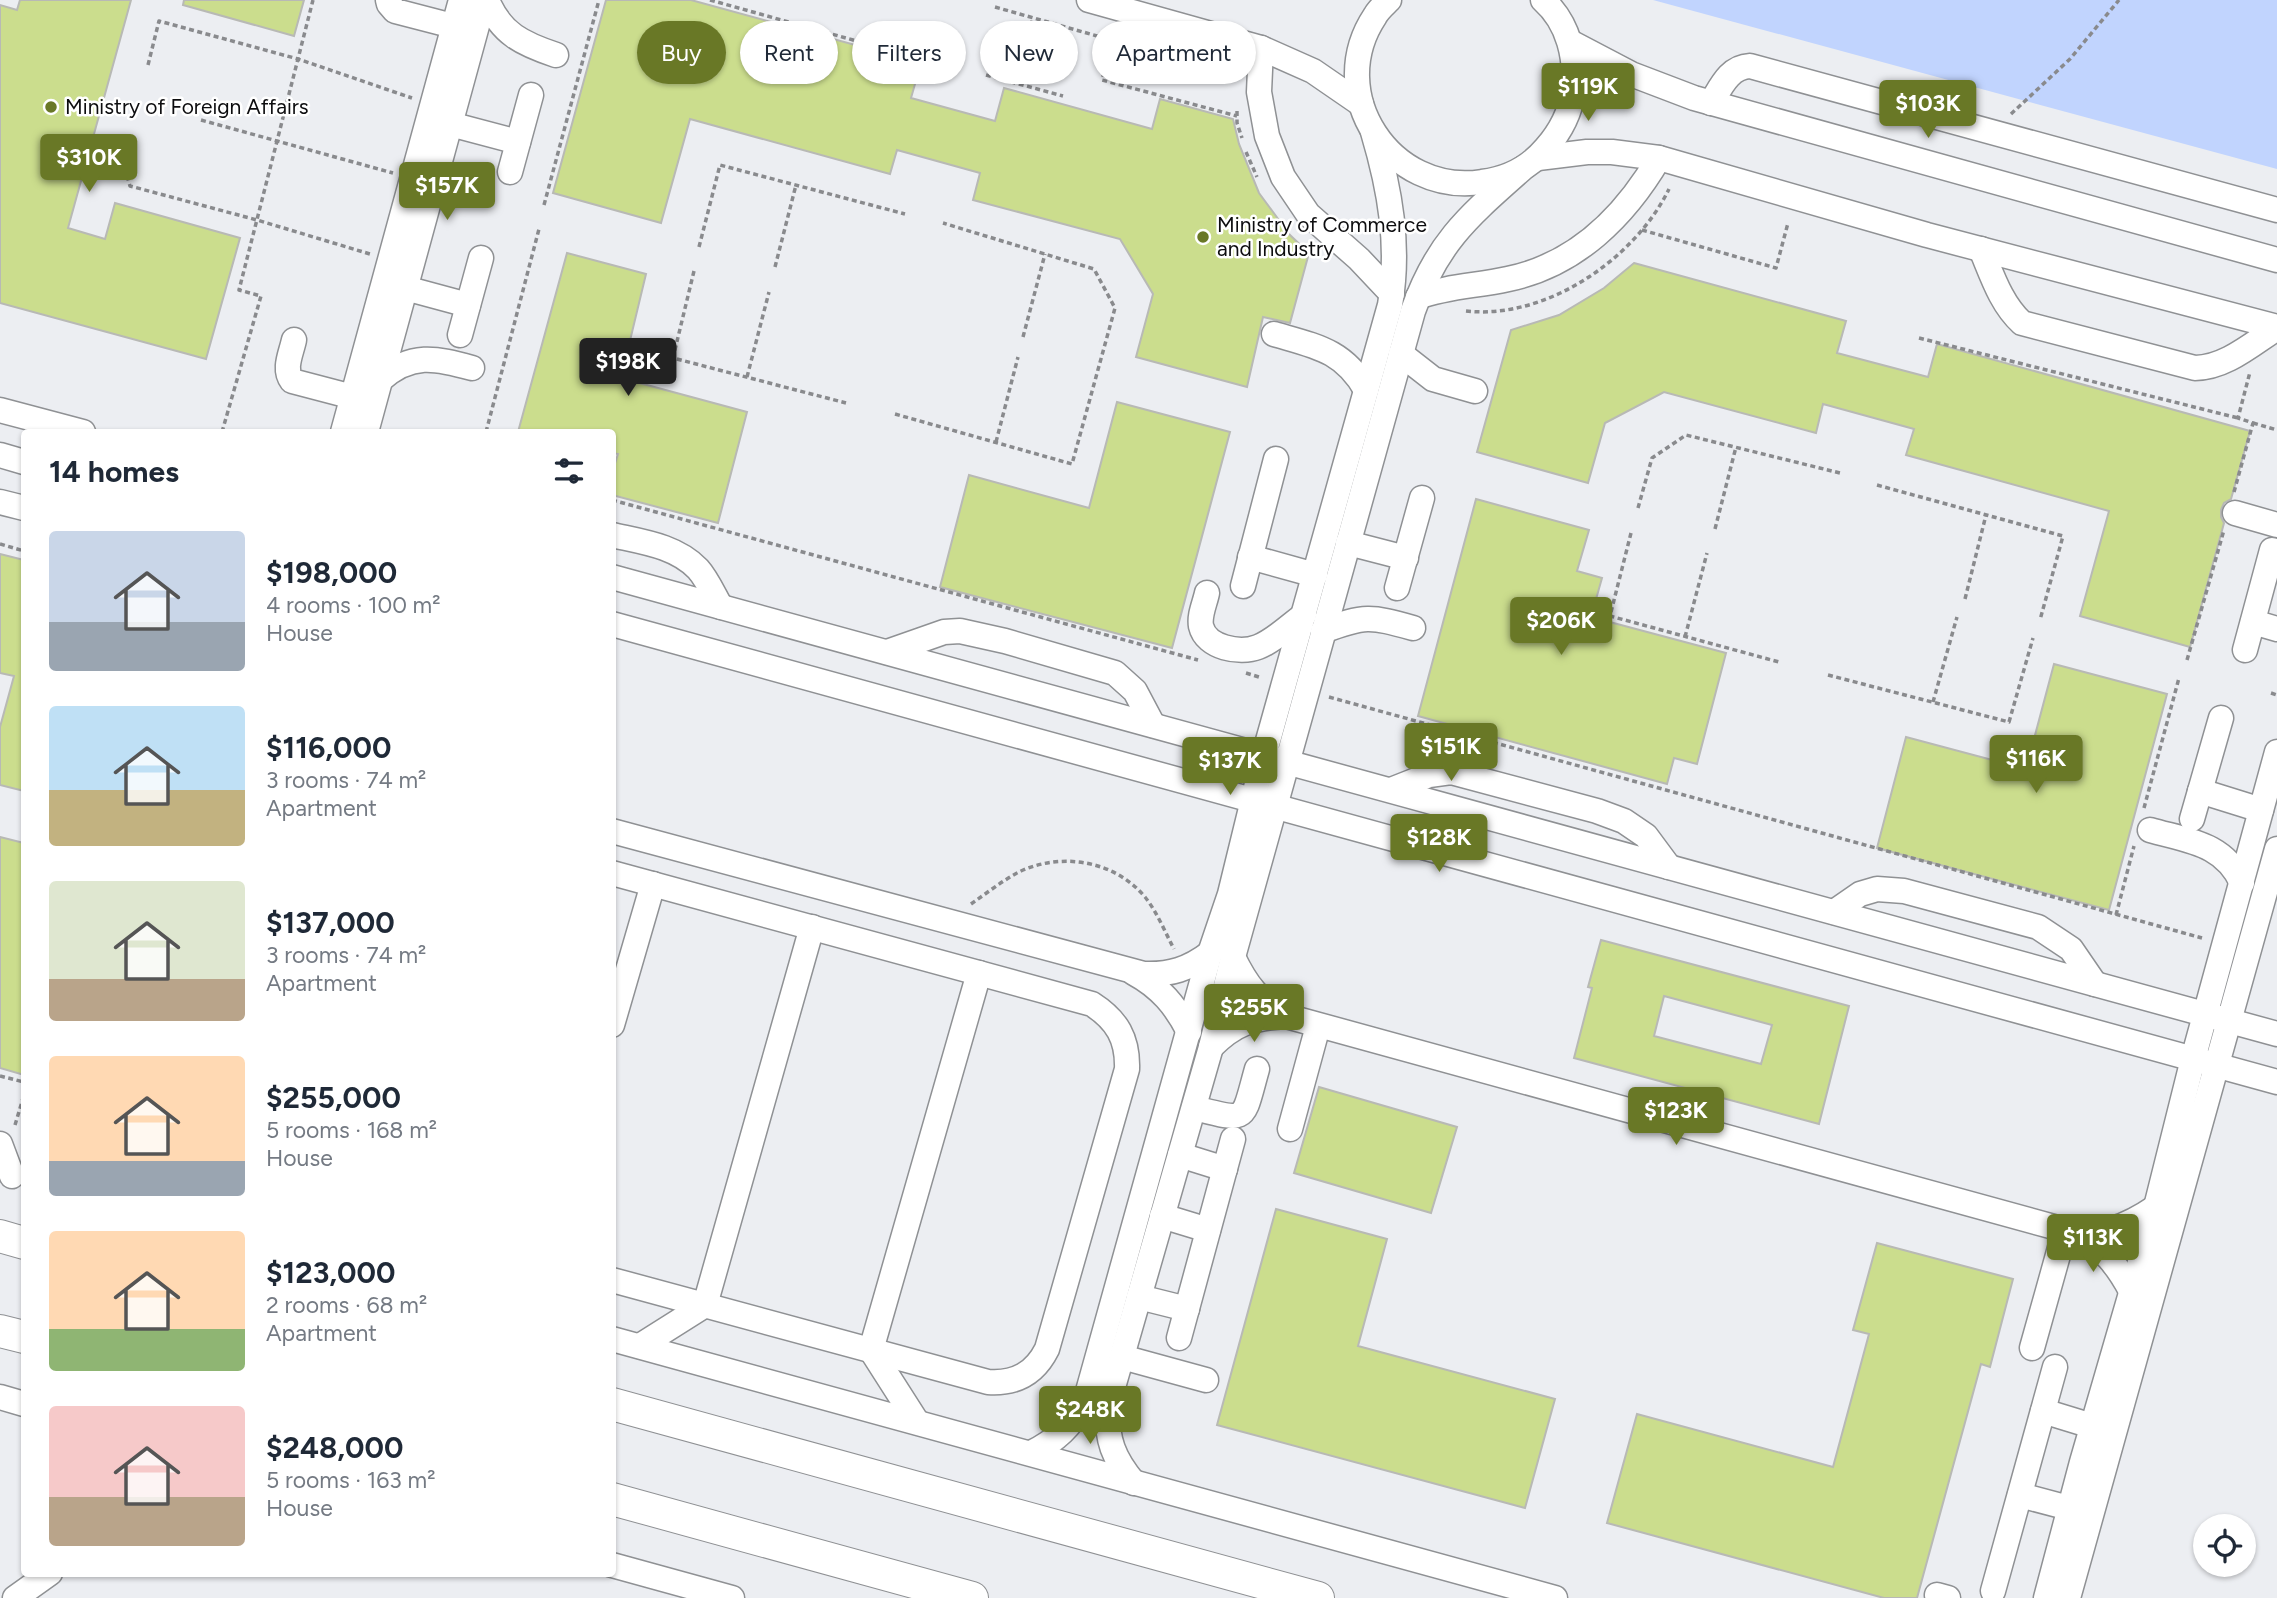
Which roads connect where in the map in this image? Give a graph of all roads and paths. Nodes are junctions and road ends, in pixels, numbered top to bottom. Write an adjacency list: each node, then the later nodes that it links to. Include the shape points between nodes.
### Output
1 (313, 0): 20 (path)
2 (388, 0): 14 (street, via 395,10)
3 (461, 0): 14 (street)
4 (485, 0): 19 (street, via 514,37); 32 (street)
5 (599, 0): 42 (path)
6 (710, 0): 16 (path)
7 (1089, 0): 18 (street)
8 (1389, 0): 28 (street, via 1374,16 1362,43 1357,74)
9 (2119, 0): 30 (path, via 2070,60)
10 (1547, 2): 17 (street)
11 (995, 7): 12 (path)
12 (1033, 18): 13 (path); 15 (path)
13 (1032, 21)
14 (453, 26): 27 (street)
15 (1092, 34)
16 (852, 40)
17 (1570, 42): 26 (street, via 1631,74); 38 (street, via 1575,74 1572,105 1559,134)
18 (1261, 48): 28 (street, via 1313,71); 60 (street, via 1259,92 1267,136 1283,177 1308,214)
19 (556, 55)
20 (298, 60): 21 (path, via 159,22); 27 (path); 35 (path)
21 (148, 65)
22 (1019, 84): 25 (path)
23 (1117, 84): 29 (path)
24 (531, 95): 36 (street)
25 (1063, 96)
26 (1711, 103): 43 (street, via 1730,73 1750,66); 55 (street)
27 (431, 104): 40 (street)
28 (1361, 104): 33 (street)
29 (1237, 116)
30 (2008, 117)
31 (201, 120): 35 (path)
32 (450, 124): 36 (street); 58 (street)
33 (1373, 132): 38 (street, via 1413,171 1440,181 1486,182); 60 (street, via 1393,228)
34 (114, 135): 45 (path, via 130,186)
35 (277, 141): 40 (path); 45 (path)
36 (518, 142): 39 (street)
37 (1659, 158): 38 (street, via 1587,152); 51 (street); 61 (street, via 1621,213 1569,255 1508,279 1455,286)
38 (1530, 164): 61 (street, via 1467,218 1430,268)
39 (510, 173)
40 (411, 178): 54 (street)
41 (796, 185): 44 (path); 50 (path, via 720,165); 56 (path)
42 (544, 205)
43 (2277, 209)
44 (905, 214)
45 (257, 220): 54 (path); 83 (path, via 239,290 261,296)
46 (943, 223): 52 (path)
47 (1788, 223): 49 (path, via 1776,268)
48 (538, 229): 86 (path)
49 (1642, 230)
50 (699, 247)
51 (1981, 249): 63 (street); 63 (street, via 2003,299 2022,323 2194,368 2225,361)
52 (1045, 254): 66 (path); 88 (path, via 1094,269 1115,307 1072,464)
53 (481, 258): 62 (street)
54 (388, 259): 76 (street)
55 (2277, 260)
56 (775, 267)
57 (694, 271): 72 (path, via 673,358)
58 (405, 288): 62 (street); 73 (street)
59 (769, 292): 72 (path)
60 (1392, 293): 74 (street)
61 (1418, 297): 69 (street)
62 (468, 305): 65 (street)
63 (2277, 327)
64 (1274, 334): 74 (street, via 1329,351 1352,368)
65 (460, 335)
66 (1023, 337)
67 (1919, 338): 80 (path)
68 (294, 340): 76 (street, via 287,368 292,381)
69 (1401, 354): 75 (street, via 1433,379); 106 (street)
70 (1018, 357): 88 (path)
71 (472, 368): 73 (street, via 420,359 399,366)
72 (747, 377): 77 (path)
73 (380, 380): 85 (street)
74 (1366, 390): 113 (street)
75 (1475, 391)
76 (352, 397): 84 (street)
77 (846, 403)
78 (0, 410): 82 (street)
79 (895, 414): 88 (path)
80 (2238, 418)
81 (2253, 423): 87 (path)
82 (72, 429)
83 (223, 429)
84 (344, 429)
85 (367, 429)
86 (487, 429)
87 (2277, 430)
88 (996, 442)
89 (1736, 447): 93 (path); 99 (path, via 1686,435 1652,458); 103 (path)
90 (0, 455): 92 (street)
91 (1276, 459): 111 (street)
92 (21, 461)
93 (1840, 473)
94 (1877, 485): 101 (path)
95 (1422, 498): 112 (street)
96 (616, 501): 132 (path)
97 (0, 502): 98 (street)
98 (21, 507)
99 (1638, 508)
100 (2235, 513): 102 (street)
101 (1986, 515): 118 (path); 122 (path, via 2063,536)
102 (2277, 525)
103 (1715, 529)
104 (1631, 533): 128 (path, via 1610,616)
105 (616, 535): 119 (street, via 683,556 699,571)
106 (1348, 543): 112 (street); 127 (street)
107 (0, 544): 108 (path)
108 (21, 550)
109 (2272, 550): 123 (street)
110 (1707, 553): 128 (path)
111 (1250, 557): 113 (street); 115 (street)
112 (1406, 558): 116 (street)
113 (1315, 575): 120 (street)
114 (616, 579): 119 (street)
115 (1242, 586)
116 (1397, 588)
117 (1207, 593): 120 (street, via 1202,628 1208,639 1228,648 1262,645)
118 (1965, 599)
119 (721, 607): 131 (street)
120 (1304, 615): 137 (street)
121 (1957, 617): 140 (path)
122 (2040, 620)
123 (2253, 622): 126 (street); 130 (street)
124 (616, 625): 147 (street)
125 (1413, 628): 127 (street, via 1369,618)
126 (2277, 628)
127 (1323, 631): 137 (street)
128 (1685, 636): 133 (path)
129 (2033, 638): 140 (path, via 2009,722)
130 (2245, 650)
131 (887, 652): 142 (street); 142 (street, via 944,632 1005,641 1115,673 1135,691)
132 (1205, 662)
133 (1779, 662)
134 (1245, 673): 137 (path)
135 (1828, 675): 140 (path)
136 (2179, 678): 150 (path)
137 (1295, 688): 144 (street); 159 (path)
138 (2271, 693): 139 (path)
139 (2277, 695)
140 (1933, 702)
141 (2221, 718): 146 (street)
142 (1153, 724): 144 (street)
143 (2277, 752): 148 (street)
144 (1276, 758): 145 (street); 147 (street)
145 (1391, 790): 153 (street); 153 (street, via 1451,772 1597,811 1646,836)
146 (2200, 791): 148 (street); 149 (street)
147 (1264, 803): 163 (street, via 1230,894); 176 (street)
148 (2261, 810): 155 (street)
149 (2192, 819)
150 (2143, 825): 155 (street, via 2219,852); 159 (path)
151 (616, 832): 160 (street)
152 (2277, 849): 157 (street)
153 (1669, 867): 158 (street)
154 (616, 874): 156 (street)
155 (2242, 883): 162 (street)
156 (653, 884): 161 (street); 169 (street)
157 (2270, 890): 171 (street)
158 (1834, 912): 168 (street); 168 (street, via 1860,894 1877,889 1904,891 2038,927 2071,948)
159 (2116, 915): 162 (path)
160 (950, 922): 164 (street); 165 (path, via 1022,871 1051,862 1084,862 1117,874 1146,898); 166 (street)
161 (812, 927): 164 (street); 197 (street)
162 (2226, 945): 171 (street)
163 (1221, 955): 165 (street); 170 (street, via 1254,994); 173 (street); 175 (street)
164 (921, 957): 167 (street)
165 (1185, 969): 166 (street, via 1158,975)
166 (1131, 971): 173 (street, via 1166,996)
167 (979, 973): 205 (street); 205 (street, via 1092,1004 1113,1020 1125,1043 1127,1069 1047,1349 1028,1374 999,1383)
168 (2095, 984): 171 (street)
169 (616, 1010)
170 (1286, 1016): 172 (street); 175 (street, via 1244,1022)
171 (2216, 1018): 174 (street); 176 (street)
172 (1318, 1026): 182 (street); 191 (street)
173 (1189, 1032): 215 (street, via 1085,1402 1063,1433)
174 (2277, 1034)
175 (1211, 1047): 181 (street)
176 (2204, 1062): 180 (street); 188 (street); 229 (street)
177 (1257, 1069): 181 (street, via 1240,1115)
178 (0, 1076): 179 (path)
179 (21, 1081)
180 (2277, 1082)
181 (1194, 1108): 185 (street)
182 (1290, 1129)
183 (1233, 1139): 186 (street)
184 (0, 1144): 187 (street)
185 (1180, 1155): 186 (street); 189 (street)
186 (1225, 1169): 190 (street)
187 (12, 1176)
188 (2156, 1207): 191 (street, via 2126,1226 2095,1234); 195 (street)
189 (1162, 1216): 190 (street); 196 (street)
190 (1208, 1230): 198 (street)
191 (2072, 1232): 195 (street, via 2104,1252); 204 (street)
192 (0, 1236): 193 (main road)
193 (21, 1242)
194 (616, 1281): 197 (street)
195 (2131, 1291): 214 (street)
196 (1139, 1297): 198 (street); 206 (street)
197 (705, 1305): 203 (street); 205 (street)
198 (1187, 1309): 201 (street)
199 (0, 1331): 200 (main road)
200 (21, 1336)
201 (1179, 1338)
202 (616, 1340): 203 (street)
203 (640, 1346): 213 (street)
204 (2032, 1348)
205 (871, 1350): 213 (street)
206 (1122, 1357): 208 (street); 216 (street, via 1107,1408 1107,1429 1121,1467)
207 (2055, 1367): 212 (street)
208 (1206, 1380)
209 (0, 1397): 210 (street)
210 (21, 1403)
211 (616, 1405): 226 (main road)
212 (2043, 1411): 214 (street); 217 (street)
213 (917, 1422): 215 (street)
214 (2092, 1426): 219 (street)
215 (1031, 1453): 216 (street)
216 (1134, 1483): 227 (street)
217 (2020, 1495): 219 (street); 222 (street)
218 (616, 1500): 225 (main road)
219 (2069, 1508): 228 (street)
220 (616, 1566): 224 (street)
221 (44, 1577): 223 (street)
222 (1993, 1591)
223 (15, 1598)
224 (732, 1598)
225 (972, 1598)
226 (1318, 1598)
227 (1555, 1598)
228 (2046, 1598)
229 (2068, 1598)

